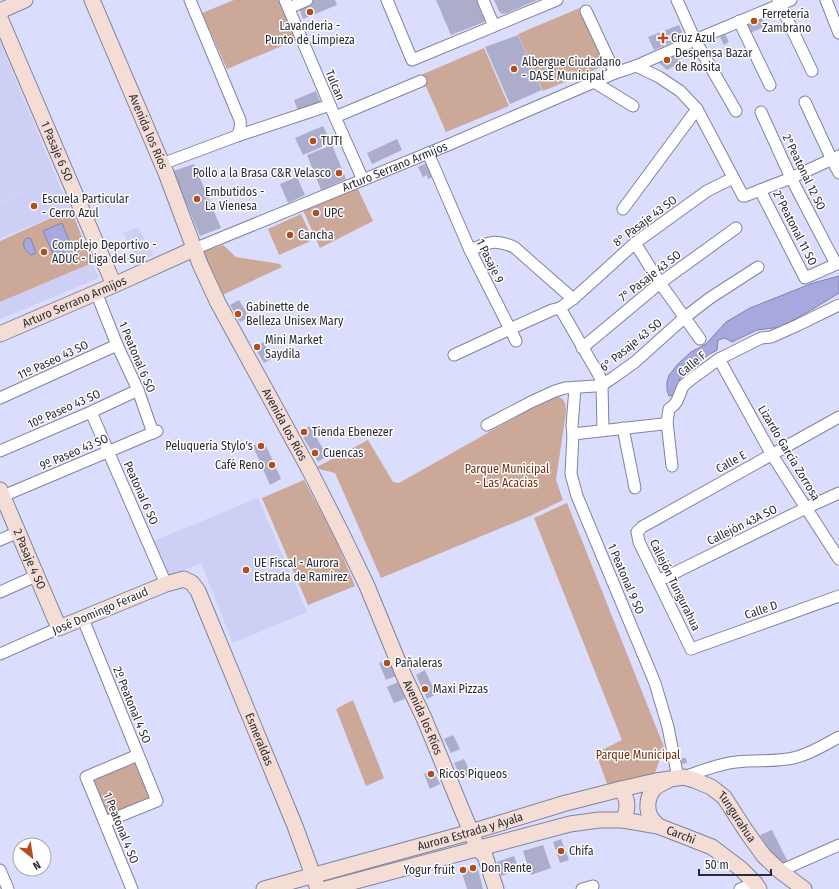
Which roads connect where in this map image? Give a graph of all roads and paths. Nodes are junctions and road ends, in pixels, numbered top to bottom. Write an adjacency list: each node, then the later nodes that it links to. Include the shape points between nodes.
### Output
1 (25, 0): 13 (street)
2 (92, 0): 36 (street, Avenida los Ríos)
3 (190, 0): 33 (street, via 240,120)
4 (307, 0): 12 (street)
5 (387, 0): 17 (street, via 412,60)
6 (483, 0): 17 (street)
7 (557, 0): 17 (street)
8 (677, 0): 19 (street)
9 (791, 0): 11 (street, Arturo Serrano Armijos)
10 (826, 0): 18 (street)
11 (779, 2): 16 (street, Arturo Serrano Armijos); 21 (street)
12 (287, 4): 27 (street, Tulcan)
13 (0, 10)
14 (586, 11): 22 (street)
15 (0, 18): 50 (street, 1 Pasaje 6 SO)
16 (739, 21): 19 (street, Arturo Serrano Armijos); 25 (street)
17 (494, 26)
18 (839, 33)
19 (695, 40): 20 (street, Arturo Serrano Armijos); 30 (street)
20 (636, 66): 22 (street, Arturo Serrano Armijos); 29 (street, via 664,80)
21 (812, 71)
22 (614, 73): 24 (street, Arturo Serrano Armijos)
23 (420, 81): 32 (street)
24 (594, 82): 28 (street); 34 (street, Arturo Serrano Armijos)
25 (770, 85)
26 (805, 102): 35 (street)
27 (330, 105): 32 (street, Tulcan); 33 (street)
28 (633, 106)
29 (698, 109): 38 (street); 42 (street)
30 (736, 111)
31 (761, 112): 39 (street, 2°Peatonal 12 SO)
32 (335, 117): 40 (street, Tulcan)
33 (237, 136): 36 (street)
34 (428, 153): 40 (street, Arturo Serrano Armijos); 46 (street, 1 Pasaje 9)
35 (835, 158): 37 (street); 39 (street)
36 (162, 164): 45 (street, Avenida los Ríos)
37 (839, 173)
38 (733, 178): 41 (street, via 743,196); 44 (street, 8° Pasaje 43 SO, via 707,191)
39 (792, 178): 41 (street); 47 (street, 2°Peatonal 12 SO)
40 (362, 180): 45 (street, Arturo Serrano Armijos)
41 (760, 190): 47 (street, 2°Peatonal 11 SO, via 805,278)
42 (623, 209)
43 (736, 228): 49 (street, 7° Pasaje 43 SO)
44 (635, 243): 49 (street); 52 (street, 8° Pasaje 43 SO)
45 (194, 249): 50 (street, Arturo Serrano Armijos); 105 (street, Avenida los Ríos, via 218,303 309,469 367,586)
46 (470, 250): 52 (street, via 496,241 514,247); 56 (street, 1 Pasaje 9)
47 (838, 263)
48 (758, 267): 55 (street, 6° Pasaje 43 SO)
49 (660, 283): 55 (street); 61 (street, 7° Pasaje 43 SO)
50 (114, 285): 51 (street, Arturo Serrano Armijos)
51 (96, 292): 57 (street, Arturo Serrano Armijos); 60 (street, 1 Peatonal 6 SO)
52 (573, 299): 54 (street, 8° Pasaje 43 SO)
53 (839, 305): 63 (street, Calle F, via 798,326 771,337 761,338)
54 (560, 308): 56 (street); 61 (street)
55 (684, 318): 58 (street); 64 (street, 6° Pasaje 43 SO, via 635,362)
56 (510, 329): 59 (street, 1 Pasaje 9); 62 (street)
57 (0, 334)
58 (700, 339)
59 (516, 341)
60 (117, 345): 66 (street, 1 Peatonal 6 SO); 67 (street, 11º Paseo 43 SO)
61 (582, 348): 64 (street, via 595,367)
62 (454, 355)
63 (719, 359): 70 (street, Calle F, via 684,386 677,401 669,409); 78 (street, Lizardo García Zorrosa)
64 (602, 385): 65 (street, 6° Pasaje 43 SO); 73 (street)
65 (575, 388): 71 (street, 6° Pasaje 43 SO, via 555,391); 75 (street, 1 Peatonal 9 SO)
66 (138, 390): 68 (street, 10º Paseo 43 SO); 74 (street, 1 Peatonal 6 SO)
67 (0, 398)
68 (91, 412): 76 (street, 10º Paseo 43 SO); 77 (street, Peatonal 6 SO)
69 (839, 417): 78 (street, Calle E)
70 (667, 422): 72 (street); 79 (street)
71 (487, 426)
72 (623, 428): 73 (street); 80 (street)
73 (603, 430): 75 (street)
74 (155, 432): 77 (street, 9º Paseo 43 SO)
75 (573, 434): 100 (street, 1 Peatonal 9 SO, via 571,474 577,496 655,683 668,727)
76 (0, 451)
77 (108, 452): 81 (street, 9º Paseo 43 SO); 90 (street, Peatonal 6 SO)
78 (772, 455): 83 (street, Lizardo García Zorrosa); 85 (street, Calle E)
79 (672, 466)
80 (635, 488)
81 (1, 493): 84 (street, 2 Pasaje 4 SO)
82 (839, 493): 83 (street, Callejón 43A SO)
83 (806, 508): 87 (street, Lizardo García Zorrosa); 89 (street, Callejón 43A SO)
84 (18, 532): 86 (street); 88 (street, 2 Pasaje 4 SO)
85 (637, 532): 89 (street, Callejón Tungurahua, via 639,542)
86 (0, 540)
87 (839, 559)
88 (36, 576): 92 (street); 95 (street, 2 Pasaje 4 SO)
89 (658, 581): 96 (street, Callejón Tungurahua)
90 (166, 584): 91 (street, José Domingo Feraud, via 184,579 192,583); 94 (street, José Domingo Feraud)
91 (198, 591): 110 (street, Esmeraldas, via 295,826)
92 (0, 592)
93 (839, 596): 96 (street, Calle D)
94 (83, 618): 95 (street, José Domingo Feraud); 99 (street, 2º Peatonal 4 SO)
95 (58, 628): 97 (street, José Domingo Feraud)
96 (691, 649)
97 (0, 654)
98 (839, 737): 100 (street, via 798,757 777,761 738,761)
99 (138, 755): 103 (street, 1 Peatonal 4 SO, via 86,777); 103 (street, 2º Peatonal 4 SO, via 157,801)
100 (678, 778): 101 (street, Aurora Estrada y Ayala); 104 (street, via 662,783 648,798 647,808); 109 (street, Tungurahua, via 694,780 711,787 724,797 764,856)
101 (620, 789): 102 (street, via 627,804); 105 (street, Aurora Estrada y Ayala)
102 (623, 820): 104 (street, Aurora Estrada y Ayala); 107 (street, Aurora Estrada y Ayala, via 570,824)
103 (105, 822): 113 (street, 1 Peatonal 4 SO)
104 (658, 826): 111 (street, Carchi, via 712,847 741,868)
105 (471, 832): 107 (street, Avenida los Ríos); 110 (street, Aurora Estrada y Ayala)
106 (839, 845): 109 (street)
107 (478, 849): 115 (street, Aurora Estrada y Ayala); 116 (street, Avenida los Ríos, via 478,858); 117 (street, Avenida los Ríos, via 484,856)
108 (0, 870): 112 (street)
109 (780, 871): 119 (street, Tungurahua)
110 (315, 882): 114 (street, Aurora Estrada y Ayala)
111 (757, 886): 118 (street)
112 (8, 889)
113 (132, 889)
114 (264, 889)
115 (326, 889)
116 (489, 889)
117 (496, 889)
118 (740, 889)
119 (804, 889)

